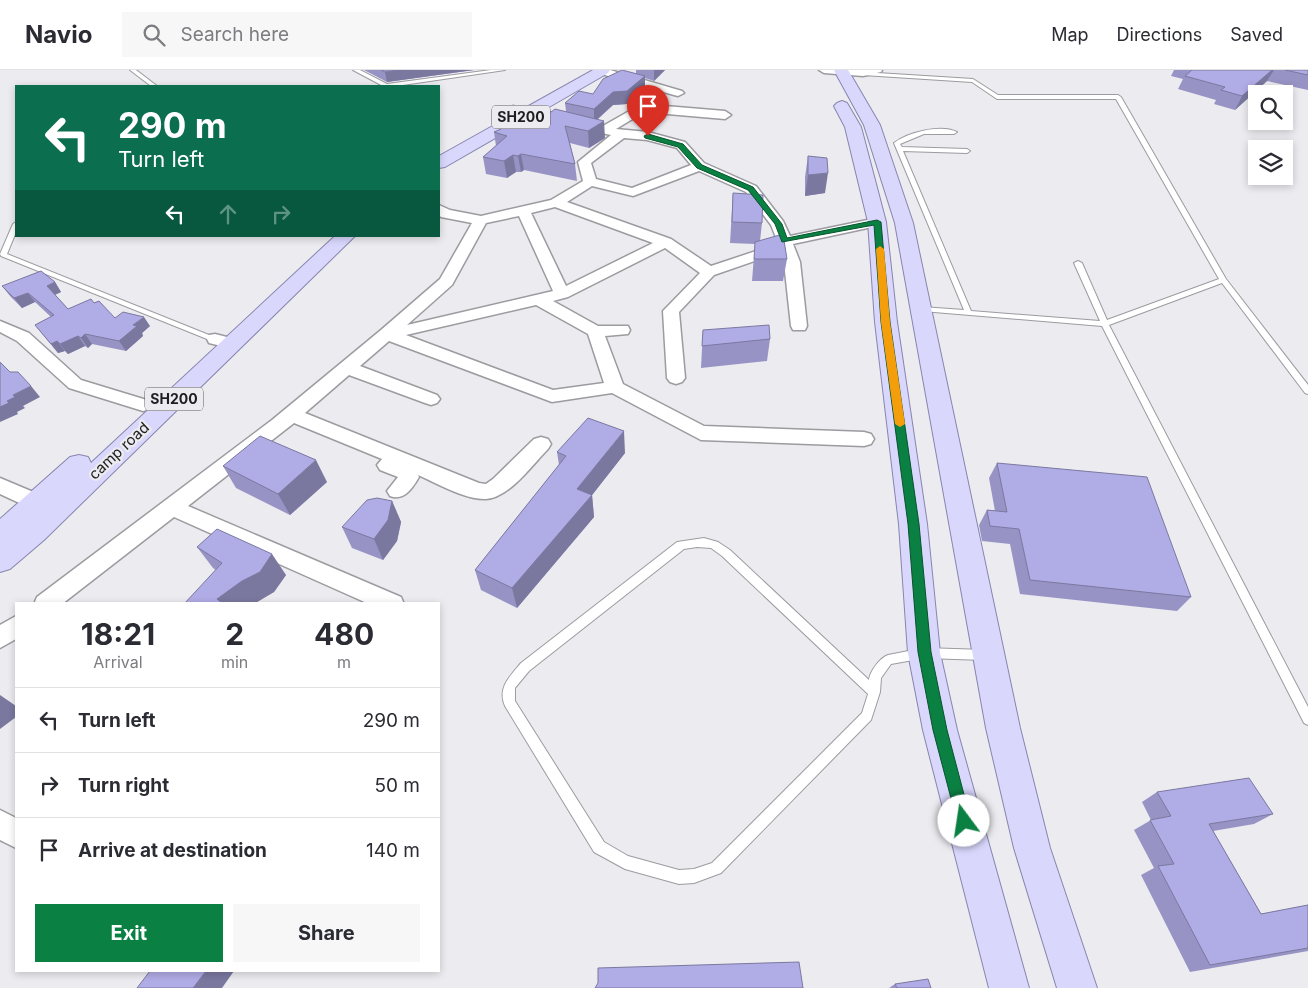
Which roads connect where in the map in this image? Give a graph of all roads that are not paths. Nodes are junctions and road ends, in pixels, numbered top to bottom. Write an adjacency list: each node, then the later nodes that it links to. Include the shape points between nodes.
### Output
1 (133, 70): 8 (lane)
2 (356, 70): 9 (lane)
3 (502, 70): 10 (lane)
4 (585, 70): 12 (main road, SH200)
5 (877, 70): 7 (street)
6 (602, 71): 11 (street, via 674,92); 12 (main road, SH200)
7 (839, 71): 27 (main road); 28 (main road, via 872,125); 39 (lane, via 973,80 997,97 1118,97)
8 (153, 85)
9 (384, 85)
10 (393, 85)
11 (643, 108): 13 (street); 14 (street)
12 (520, 112): 14 (street); 18 (main road, SH200); 20 (main road, SH200)
13 (726, 116)
14 (606, 130): 16 (street)
15 (954, 132): 17 (lane, via 939,130 909,136 897,143)
16 (621, 134): 21 (street, via 648,136 681,145); 22 (street, via 584,162)
17 (900, 149): 19 (lane); 43 (lane)
18 (440, 151)
19 (967, 151)
20 (440, 162)
21 (699, 166): 22 (street, via 633,192); 32 (street, via 751,189 778,224)
22 (590, 182): 23 (street)
23 (556, 203): 25 (street); 33 (street)
24 (440, 210): 26 (street, via 446,214)
25 (523, 210): 26 (street); 40 (street)
26 (481, 220): 49 (street, via 446,282)
27 (877, 222): 28 (main road); 32 (street); 35 (main road)
28 (904, 222): 36 (main road)
29 (15, 226): 34 (lane)
30 (325, 237): 50 (main road, camp road / SH200)
31 (345, 237): 50 (main road, camp road / SH200)
32 (785, 241): 38 (street, via 770,251); 46 (street, via 792,262)
33 (666, 242): 38 (street); 40 (street)
34 (2, 255): 50 (lane)
35 (882, 260): 36 (main road); 70 (main road, via 886,322 913,524)
36 (912, 262): 42 (main road)
37 (1078, 263): 44 (lane)
38 (709, 272): 52 (street, via 671,310)
39 (1223, 280): 44 (lane); 54 (lane)
40 (562, 294): 41 (street)
41 (538, 299): 48 (street); 49 (street)
42 (922, 309): 43 (lane); 71 (main road)
43 (969, 314): 44 (lane)
44 (1105, 324): 73 (lane)
45 (0, 326): 56 (street, via 23,337 75,384)
46 (799, 326)
47 (622, 330): 48 (street)
48 (595, 331): 53 (street)
49 (387, 334): 51 (street); 53 (street, via 552,396)
50 (224, 342): 56 (main road, camp road / SH200); 62 (main road, camp road / SH200)
51 (347, 368): 55 (street); 57 (street)
52 (676, 378)
53 (615, 387): 58 (street, via 701,433)
54 (1308, 391)
55 (431, 400)
56 (143, 405): 62 (main road, camp road / SH200)
57 (285, 420): 59 (street, via 489,492); 61 (street, via 406,472 409,477); 63 (street)
58 (864, 439)
59 (541, 444)
60 (0, 485): 62 (street)
61 (397, 490)
62 (47, 507): 64 (main road, camp road / SH200); 65 (main road, camp road / SH200)
63 (171, 507): 66 (street); 67 (street)
64 (0, 535)
65 (0, 561)
66 (48, 602)
67 (388, 602)
68 (15, 627): 69 (street)
69 (0, 638)
70 (924, 652): 71 (lane); 72 (lane, via 888,660 875,676); 76 (main road, via 940,730)
71 (989, 655): 77 (main road, via 1032,848)
72 (874, 692): 72 (lane, via 867,716 716,868 694,876 679,877 625,862 599,847 510,702 509,686 525,667 681,545 702,541 719,546 733,558)
73 (1308, 719)
74 (0, 824): 75 (street)
75 (15, 833)
76 (1008, 988)
77 (1077, 988)

